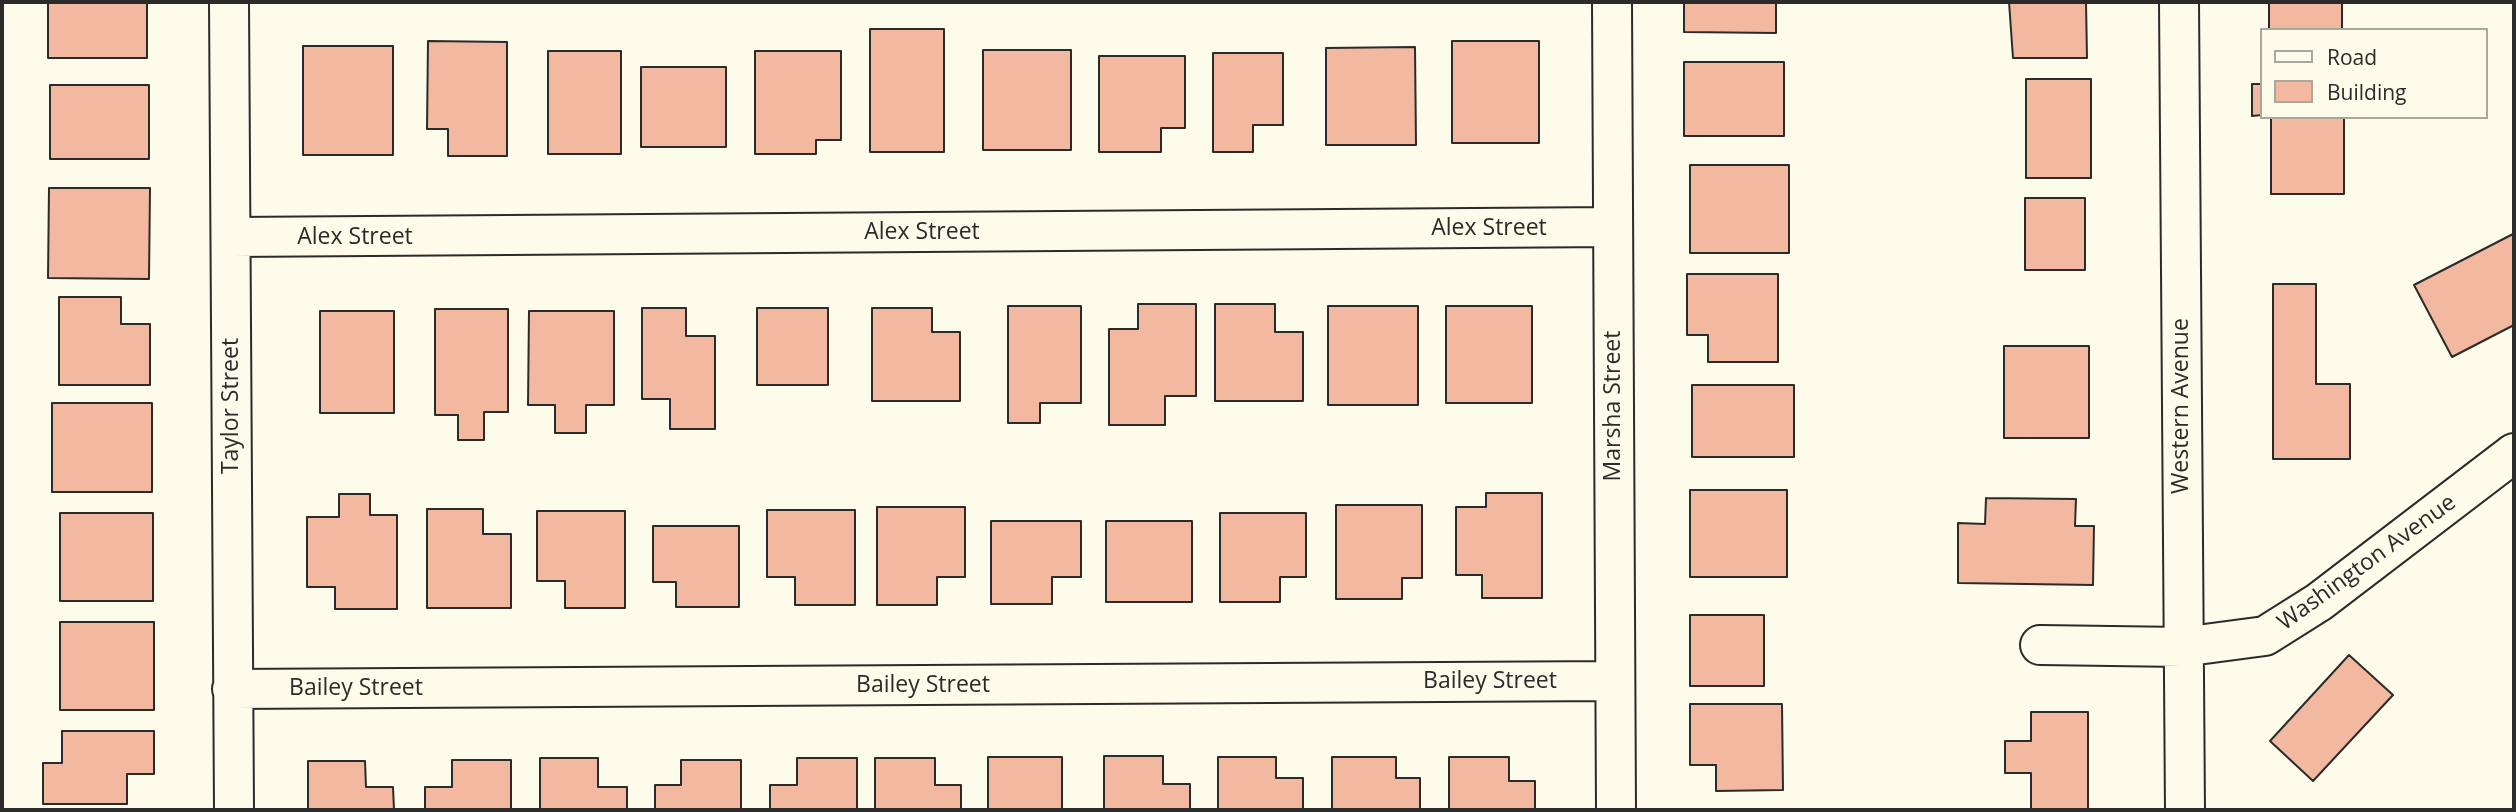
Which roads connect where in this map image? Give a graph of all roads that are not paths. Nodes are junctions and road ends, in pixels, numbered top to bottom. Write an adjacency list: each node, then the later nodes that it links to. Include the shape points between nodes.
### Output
1 (229, 2): 5 (street, Taylor Street)
2 (1612, 2): 4 (street, Marsha Street)
3 (2179, 2): 8 (street, Western Avenue)
4 (1612, 227): 5 (street, Alex Street); 9 (street, Marsha Street)
5 (232, 237): 10 (street, Taylor Street)
6 (2514, 453): 8 (street, Washington Avenue, via 2319,603 2265,636)
7 (2040, 645): 8 (street, Washington Avenue)
8 (2182, 647): 13 (street, Western Avenue)
9 (1614, 681): 10 (street, Bailey Street); 12 (street, Marsha Street)
10 (232, 689): 11 (street, Taylor Street)
11 (234, 810)
12 (1616, 810)
13 (2185, 810)

